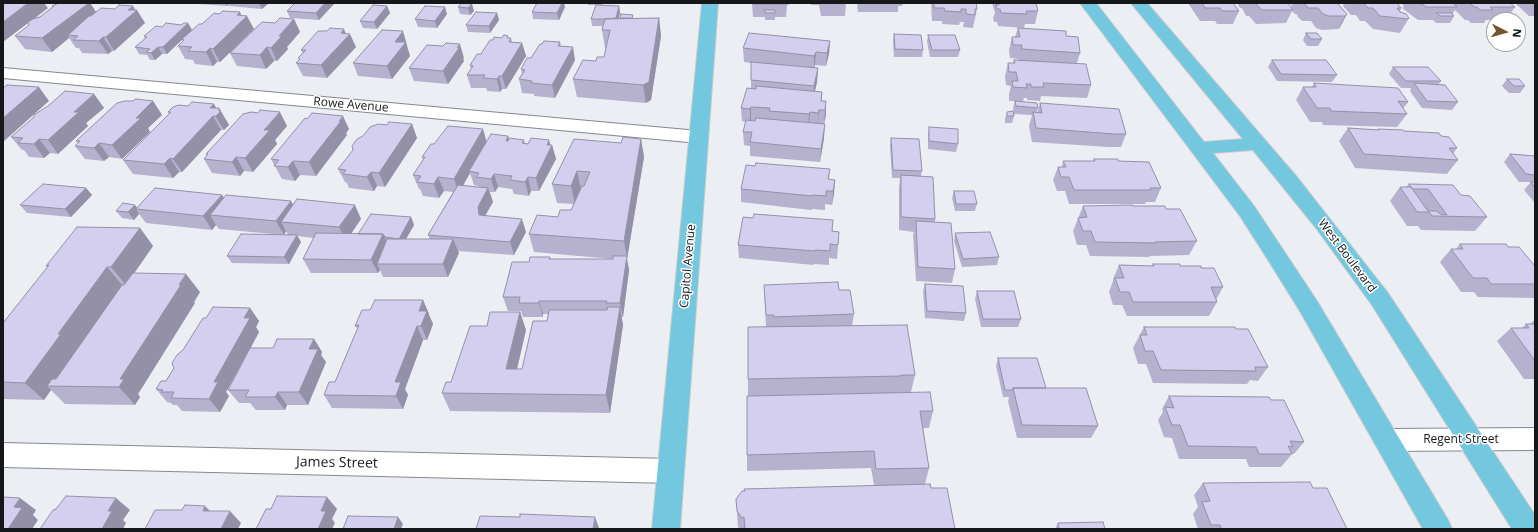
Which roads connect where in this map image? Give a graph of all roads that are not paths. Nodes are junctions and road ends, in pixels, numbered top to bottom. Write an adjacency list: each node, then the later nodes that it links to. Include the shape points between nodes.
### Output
1 (710, 3): 5 (main road, Capitol Avenue)
2 (1088, 3): 7 (main road)
3 (1139, 3): 6 (main road, West Boulevard)
4 (3, 74): 5 (street, Rowe Avenue)
5 (699, 137): 12 (main road, Capitol Avenue)
6 (1258, 144): 7 (main road); 10 (main road, West Boulevard, via 1323,223 1380,299)
7 (1200, 148): 9 (main road, via 1278,257)
8 (1535, 439): 10 (street, Regent Street)
9 (1388, 440): 10 (street, Regent Street); 14 (main road)
10 (1471, 440): 15 (main road, West Boulevard)
11 (3, 455): 12 (street, James Street)
12 (670, 471): 13 (main road, Capitol Avenue)
13 (666, 529)
14 (1438, 529)
15 (1528, 529)

